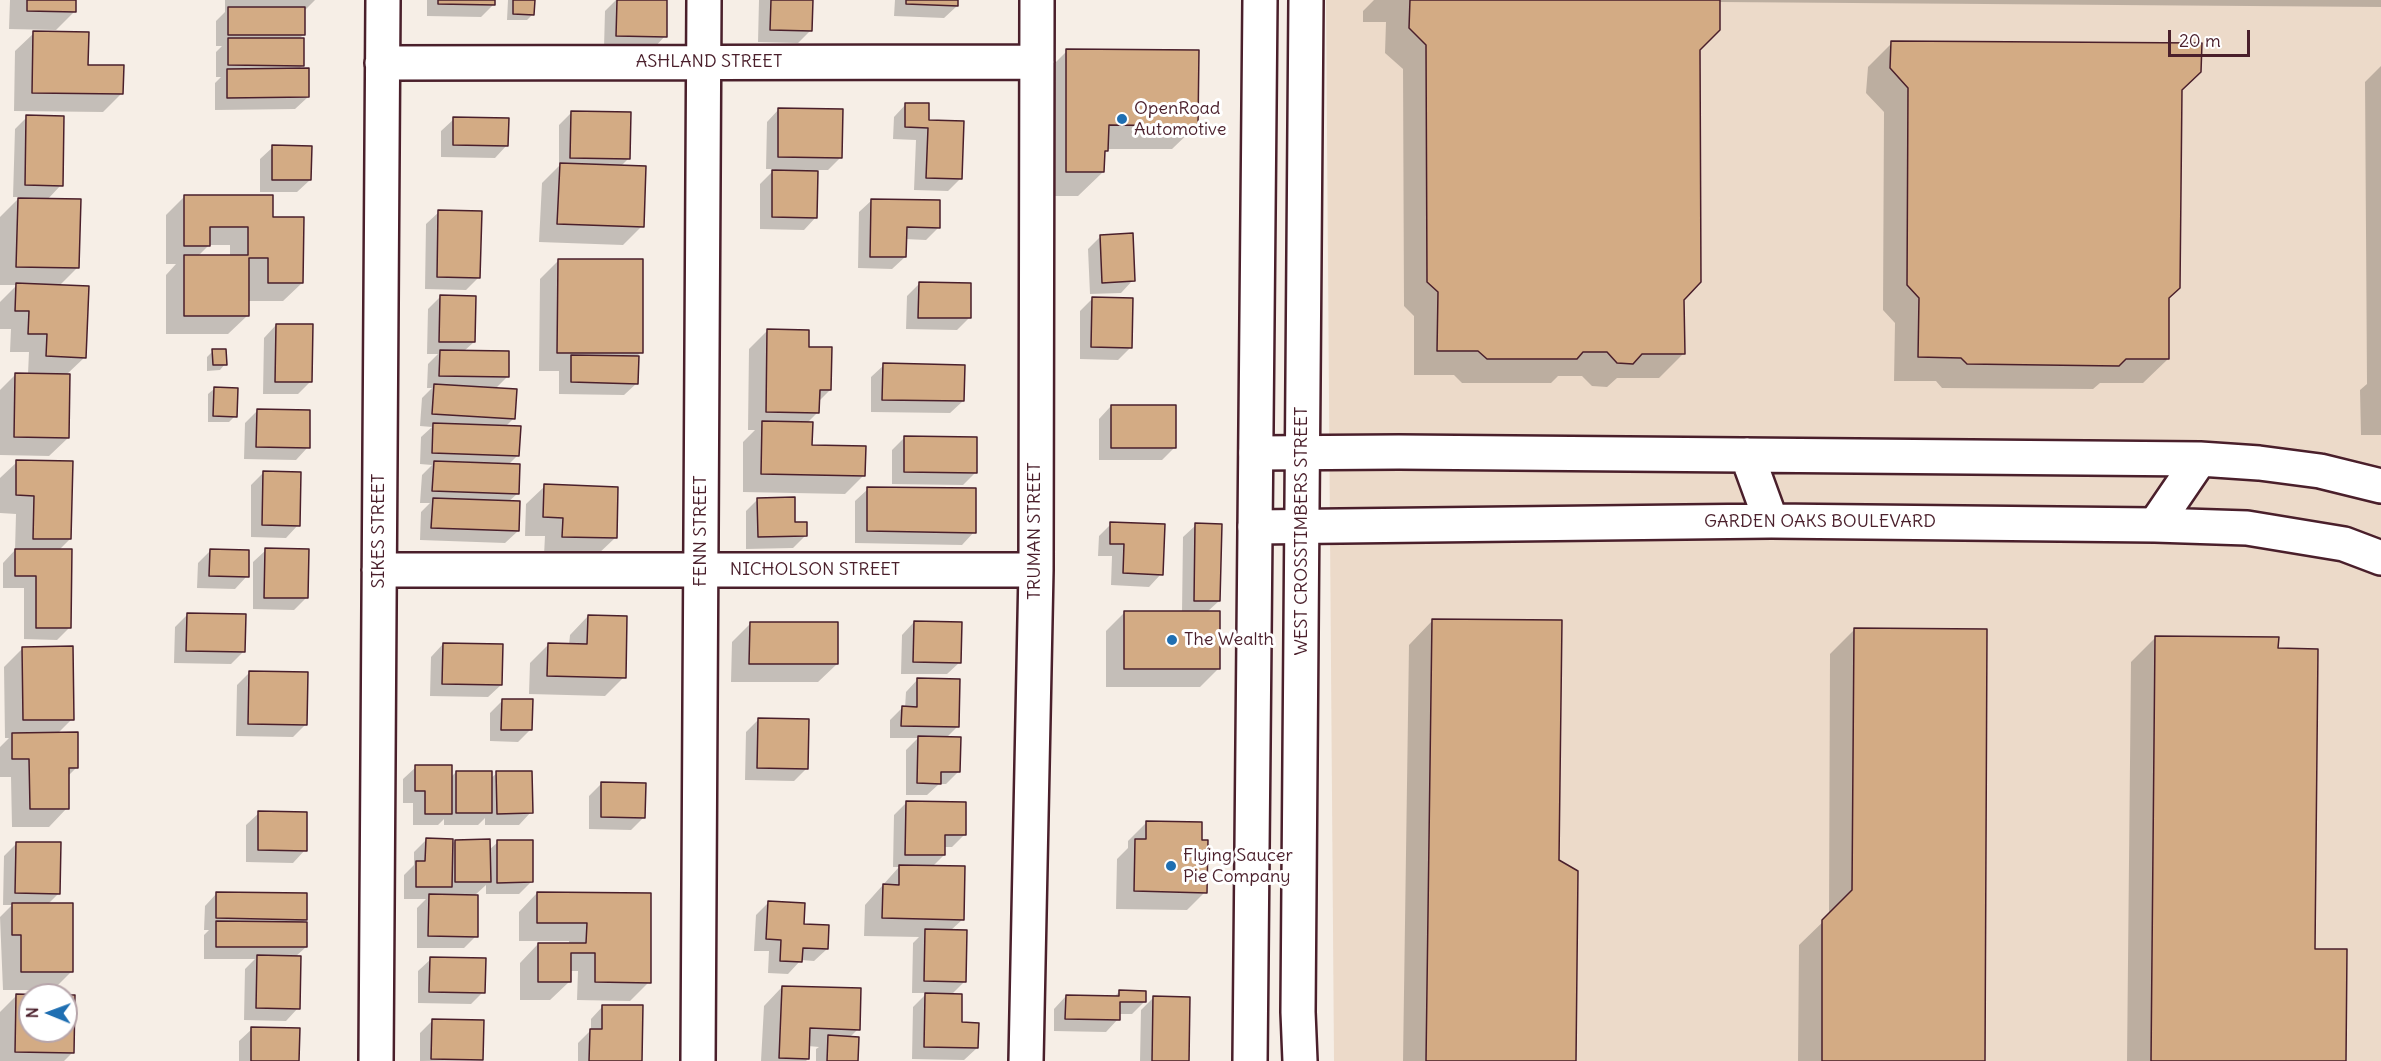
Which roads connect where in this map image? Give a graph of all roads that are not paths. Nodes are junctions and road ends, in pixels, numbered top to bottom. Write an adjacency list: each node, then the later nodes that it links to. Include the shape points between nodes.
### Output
1 (382, 0): 9 (street, SIKES STREET)
2 (704, 0): 10 (street, FENN STREET)
3 (1037, 0): 8 (street, TRUMAN STREET)
4 (1260, 0): 6 (street)
5 (1306, 0): 7 (street, WEST CROSSTIMBERS STREET)
6 (1259, 43): 7 (street); 12 (street)
7 (1306, 43): 11 (street, WEST CROSSTIMBERS STREET)
8 (1037, 62): 10 (street, ASHLAND STREET); 23 (street, TRUMAN STREET)
9 (382, 63): 10 (street, ASHLAND STREET); 21 (street, SIKES STREET)
10 (704, 63): 22 (street, FENN STREET)
11 (1302, 452): 12 (street); 13 (street); 17 (street, WEST CROSSTIMBERS STREET)
12 (1256, 453): 19 (street)
13 (1747, 455): 14 (street); 16 (street)
14 (2199, 459): 15 (street, via 2320,471); 18 (street)
15 (2381, 486)
16 (1770, 521): 17 (street, GARDEN OAKS BOULEVARD); 18 (street, GARDEN OAKS BOULEVARD)
17 (1302, 525): 19 (street, GARDEN OAKS BOULEVARD); 24 (street, WEST CROSSTIMBERS STREET)
18 (2155, 525): 20 (street, GARDEN OAKS BOULEVARD, via 2247,528 2344,544)
19 (1255, 527): 25 (street)
20 (2381, 558)
21 (379, 570): 22 (street, NICHOLSON STREET); 26 (street, SIKES STREET)
22 (701, 570): 23 (street, NICHOLSON STREET); 27 (street, FENN STREET)
23 (1036, 570): 28 (street, TRUMAN STREET)
24 (1302, 730): 25 (street); 30 (street, WEST CROSSTIMBERS STREET)
25 (1252, 731): 29 (street)
26 (376, 1061)
27 (698, 1061)
28 (1026, 1061)
29 (1250, 1061)
30 (1300, 1061)

